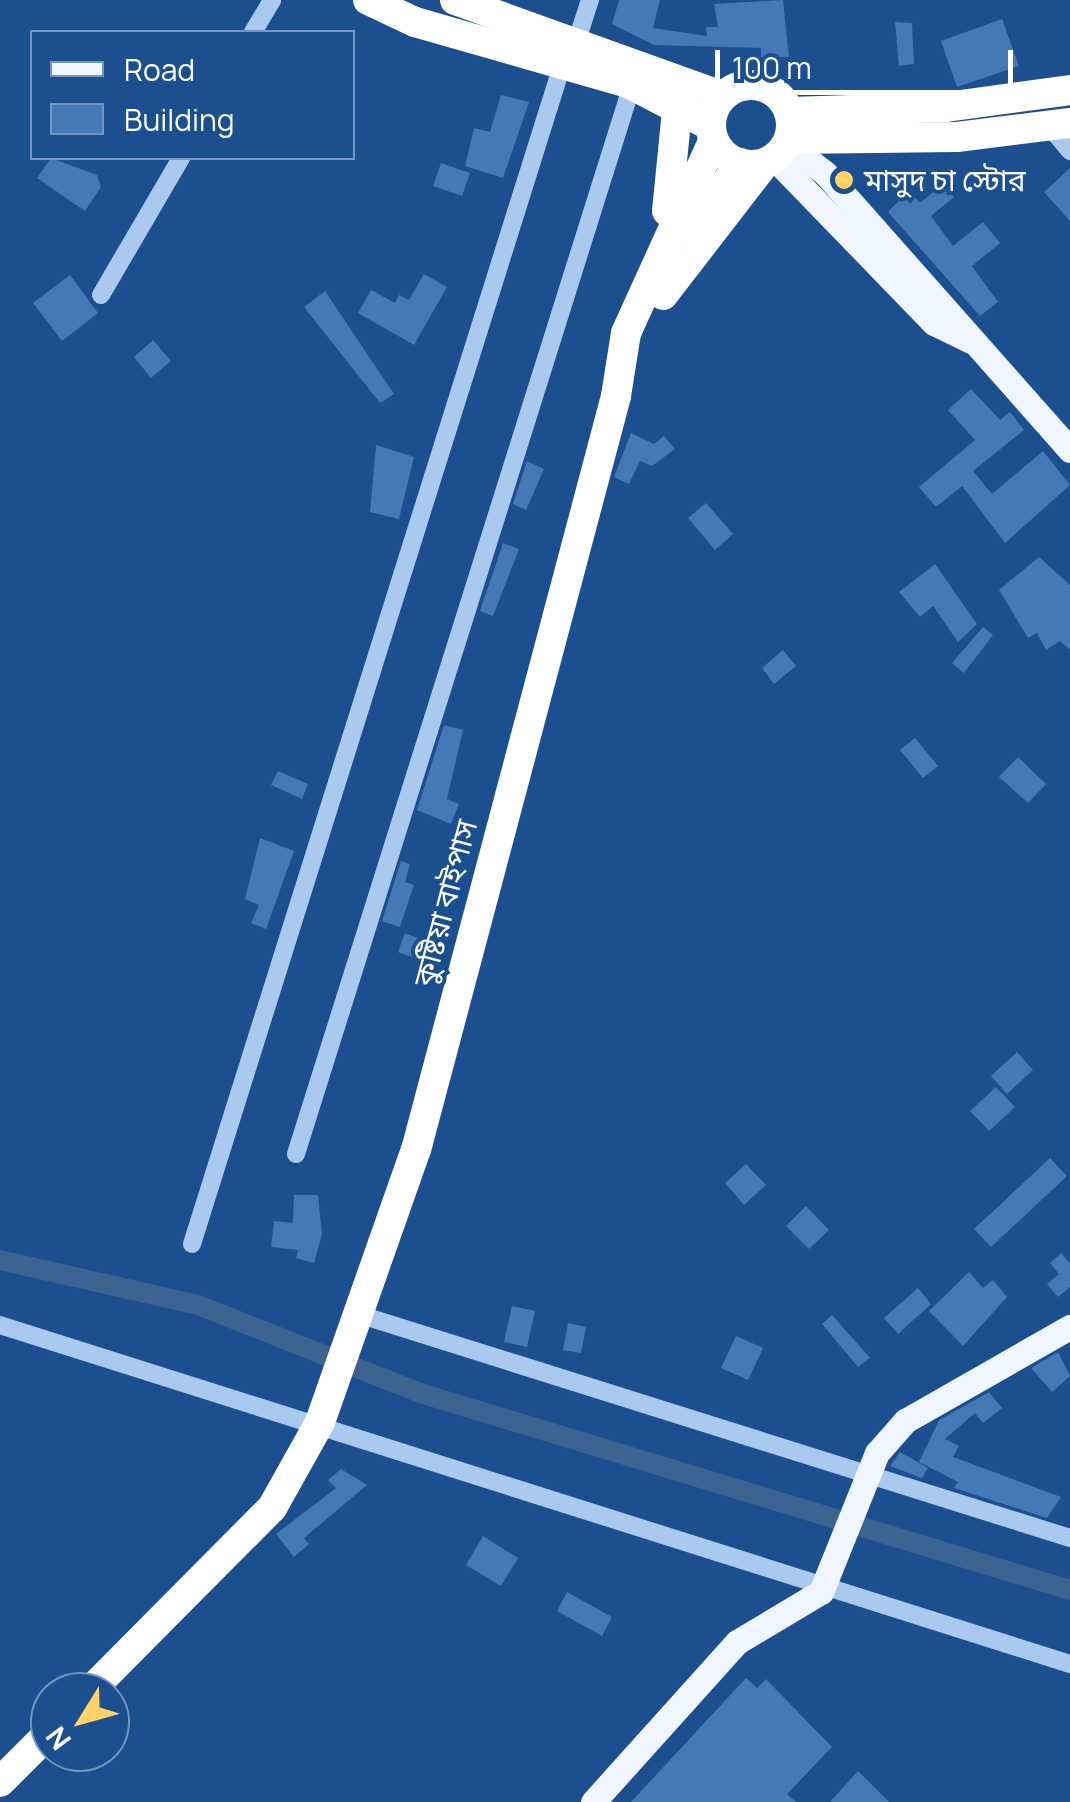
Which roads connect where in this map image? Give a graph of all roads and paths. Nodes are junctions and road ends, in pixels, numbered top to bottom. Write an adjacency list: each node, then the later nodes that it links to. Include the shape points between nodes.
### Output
1 (272, 0): 5 (street)
2 (454, 0): 6 (highway)
3 (590, 0): 6 (street)
4 (383, 3): 6 (highway, via 484,43)
5 (254, 30)
6 (580, 55): 7 (highway); 20 (street)
7 (635, 78): 9 (highway); 10 (highway); 19 (street)
8 (1070, 90): 13 (highway, via 946,107)
9 (722, 96): 12 (highway, কুষ্টিয়া বাইপাস); 13 (highway, via 740,86 764,88)
10 (676, 111): 12 (highway); 16 (highway, via 676,180)
11 (1060, 125): 13 (highway); 14 (street)
12 (711, 133): 13 (highway); 16 (highway, কুষ্টিয়া বাইপাস)
13 (774, 147): 16 (highway); 18 (main road, via 825,173)
14 (1070, 151)
15 (180, 160): 17 (street)
16 (656, 291): 21 (highway, কুষ্টিয়া বাইপাস, via 626,333 616,396 416,1150)
17 (101, 295)
18 (1070, 450)
19 (296, 1154)
20 (192, 1244)
21 (360, 1319): 24 (highway, কুষ্টিয়া বাইপাস); 25 (street)
22 (0, 1325): 24 (street)
23 (1070, 1327): 25 (main road, via 905,1421)
24 (318, 1425): 27 (street); 29 (highway, কুষ্টিয়া বাইপাস, via 272,1508)
25 (868, 1474): 26 (street); 27 (main road)
26 (1070, 1538)
27 (829, 1575): 28 (street); 32 (main road, via 737,1642)
28 (1070, 1664)
29 (109, 1672)
30 (30, 1752): 31 (highway)
31 (0, 1782)
32 (593, 1802)

